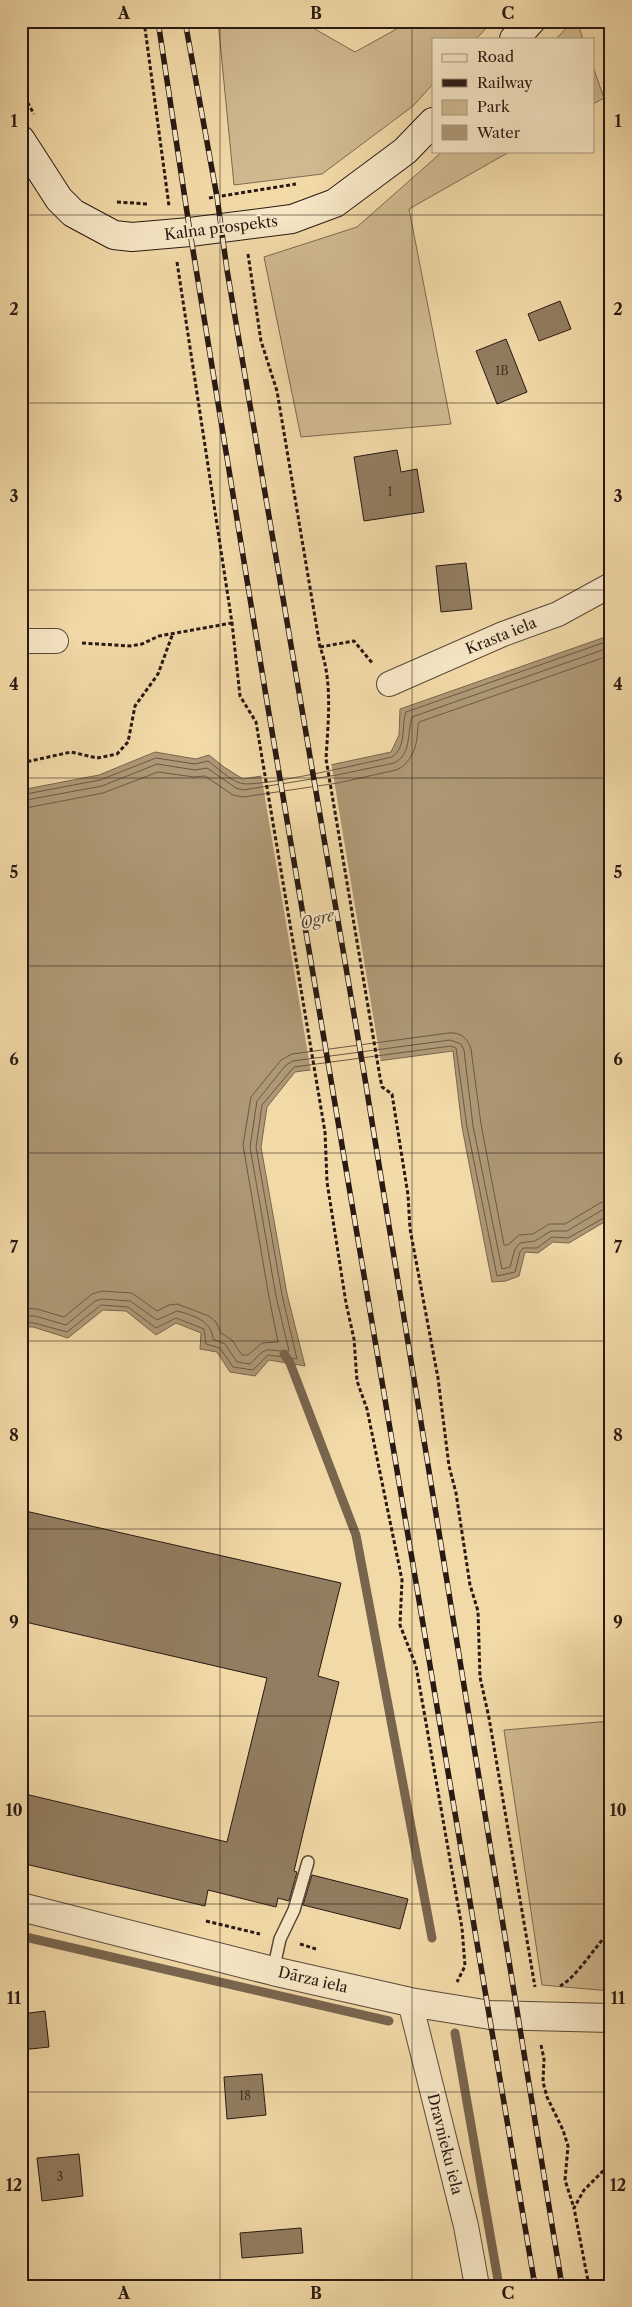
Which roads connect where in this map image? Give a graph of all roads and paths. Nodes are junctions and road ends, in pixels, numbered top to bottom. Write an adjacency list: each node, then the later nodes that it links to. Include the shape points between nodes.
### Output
1 (144, 21): 15 (path)
2 (531, 21): 3 (street)
3 (515, 38)
4 (21, 91): 5 (path)
5 (36, 117)
6 (432, 123): 16 (street, Kalna prospekts, via 405,151 335,203 292,219)
7 (21, 140): 17 (street, Kalna prospekts, via 59,199 73,213 114,235)
8 (304, 183): 9 (path)
9 (240, 193): 10 (path); 16 (path)
10 (201, 199)
11 (111, 200): 13 (path)
12 (177, 203): 15 (path)
13 (156, 204)
14 (162, 204): 15 (path)
15 (168, 204): 17 (path)
16 (244, 226): 17 (street, Kalna prospekts); 24 (path, via 261,341 277,391)
17 (171, 234): 19 (path)
18 (611, 585): 25 (street, Krasta iela, via 558,614 503,634)
19 (232, 623): 20 (path); 31 (path, via 240,696 256,722 325,1132 327,1182 354,1339 357,1380 367,1409 402,1580 400,1625 416,1666 462,1928 465,1966)
20 (173, 633): 22 (path, via 130,646); 26 (path, via 158,674 136,706 128,742 117,754 97,758 71,752)
21 (21, 641): 22 (street)
22 (56, 641)
23 (354, 641): 24 (path)
24 (320, 647): 33 (path, via 329,711 326,759 380,1077 382,1087 392,1094 408,1195 410,1229 438,1378 448,1466 478,1611 480,1677)
25 (389, 684)
26 (21, 763)
27 (308, 1862): 30 (lane, via 294,1910 280,1939)
28 (21, 1907): 30 (street, Dārza iela)
29 (611, 1930): 33 (path, via 569,1982)
30 (273, 1971): 32 (street, Dārza iela)
31 (456, 1986)
32 (410, 2002): 33 (street, Dārza iela, via 490,2015); 37 (street, Dravnieku iela, via 466,2226)
33 (537, 2007): 34 (street, Dārza iela); 36 (path, via 544,2059 543,2082 568,2146 565,2180)
34 (611, 2018)
35 (611, 2163): 36 (path, via 584,2190)
36 (574, 2208): 38 (path)
37 (477, 2286)
38 (589, 2286)

